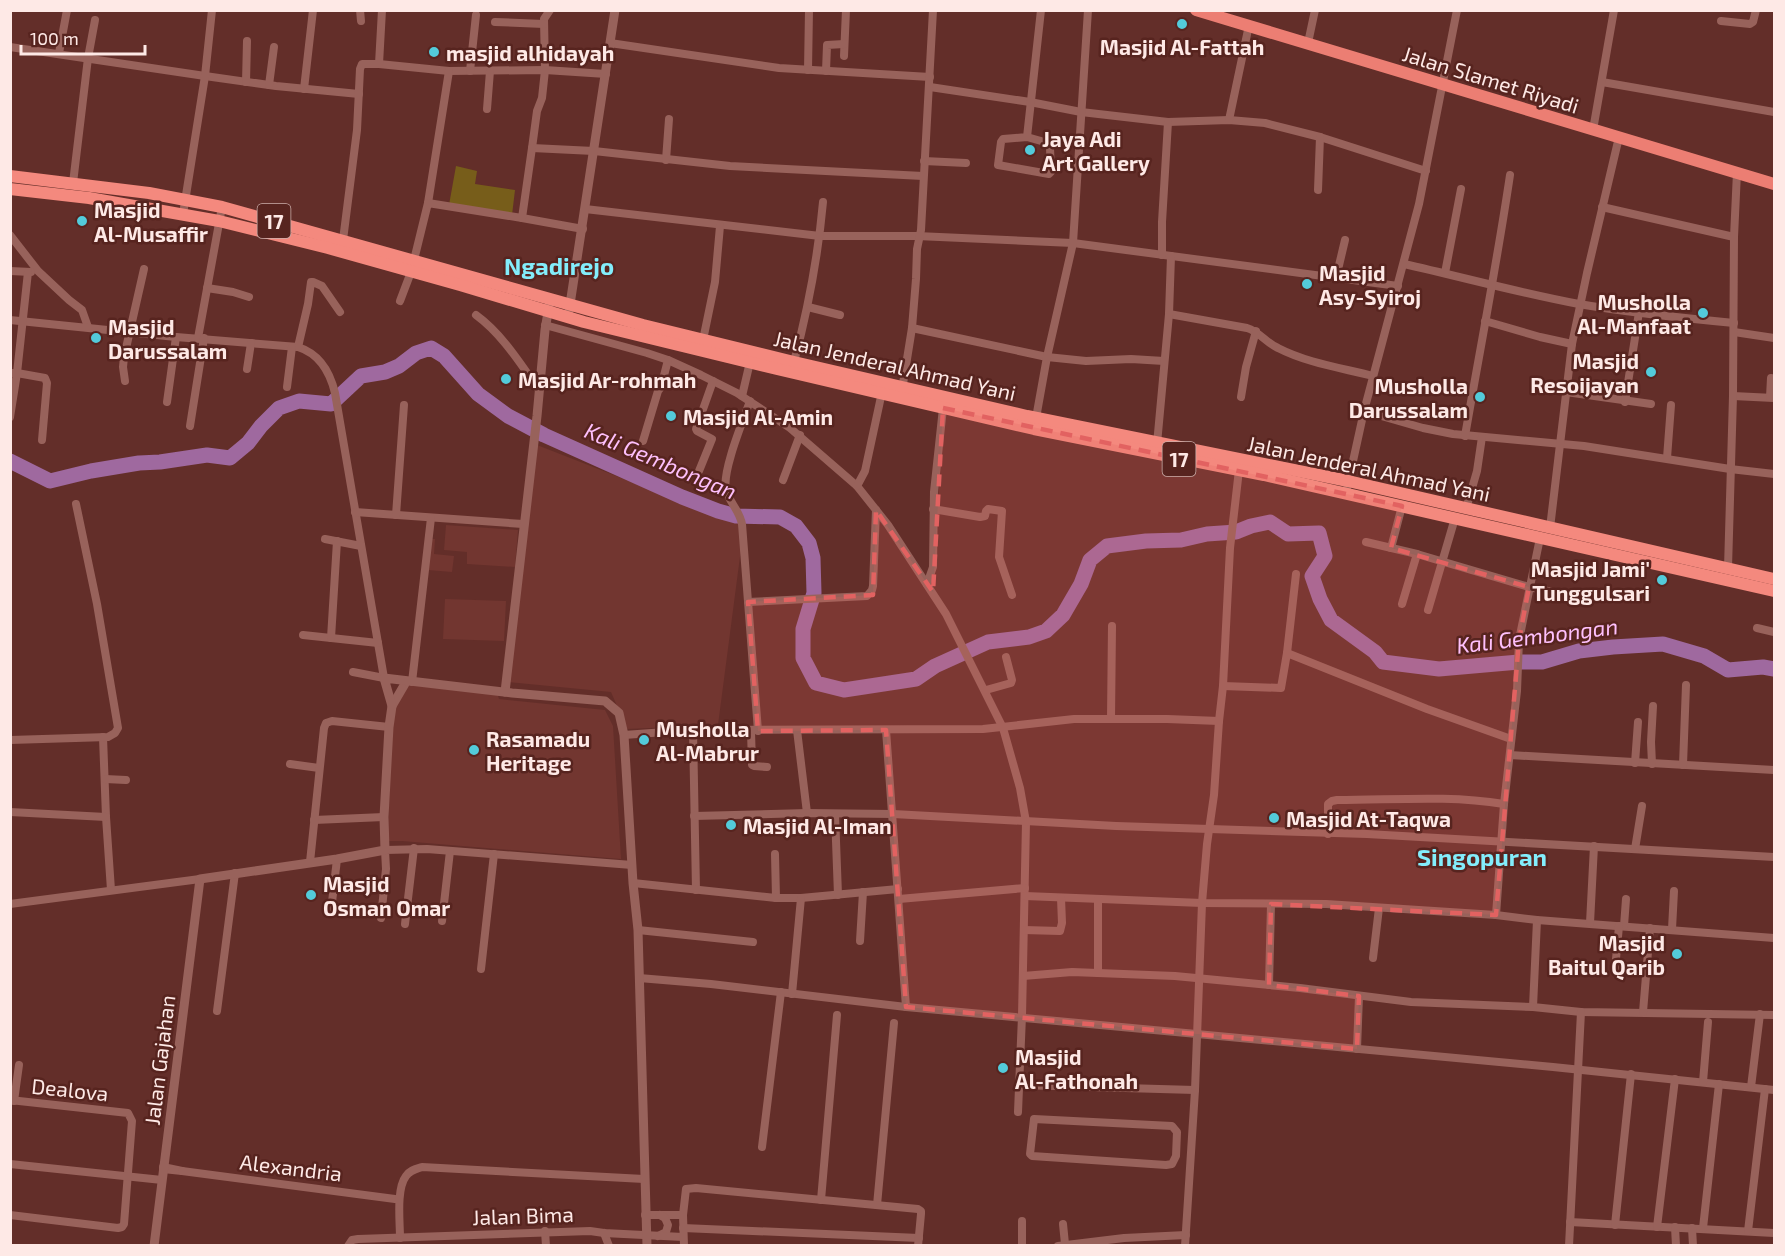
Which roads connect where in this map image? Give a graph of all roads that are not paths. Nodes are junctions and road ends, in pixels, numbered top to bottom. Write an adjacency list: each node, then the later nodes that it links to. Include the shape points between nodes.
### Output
1 (67, 10): 31 (street)
2 (213, 10): 42 (street)
3 (313, 10): 49 (street)
4 (360, 10): 20 (street)
5 (382, 10): 34 (street)
6 (550, 10): 23 (street)
7 (615, 10): 26 (street)
8 (808, 10): 36 (street)
9 (846, 10): 28 (street)
10 (933, 10): 43 (street)
11 (1041, 10): 51 (street)
12 (1088, 10): 53 (street)
13 (1196, 10): 24 (main road, Jalan Slamet Riyadi)
14 (1315, 10): 27 (street)
15 (1457, 10): 47 (street)
16 (1614, 10): 45 (street)
17 (1756, 10): 21 (street, via 1750,24)
18 (476, 15): 38 (street)
19 (96, 20): 33 (street)
20 (361, 21)
21 (1721, 21)
22 (495, 22): 23 (street)
23 (544, 24): 35 (street)
24 (1249, 26): 27 (main road, Jalan Slamet Riyadi); 56 (street)
25 (247, 41): 44 (street)
26 (610, 43): 36 (street); 41 (street)
27 (1308, 43): 47 (main road, Jalan Slamet Riyadi)
28 (844, 44): 32 (street); 40 (street, via 827,45)
29 (10, 46): 31 (street)
30 (274, 47): 46 (street)
31 (59, 53): 33 (street)
32 (844, 56)
33 (88, 58): 42 (street); 72 (street)
34 (379, 64): 37 (street); 50 (street, via 361,66)
35 (545, 69): 39 (street); 41 (street); 62 (street)
36 (808, 70): 40 (street)
37 (449, 71): 38 (street); 79 (street)
38 (470, 71): 39 (street)
39 (490, 71): 52 (street)
40 (826, 71): 43 (street)
41 (606, 74): 63 (street)
42 (205, 76): 44 (street); 77 (street)
43 (930, 77): 48 (street)
44 (246, 82): 46 (street)
45 (1602, 82): 54 (street); 58 (street)
46 (269, 85): 49 (street)
47 (1442, 85): 58 (main road, Jalan Slamet Riyadi); 67 (street)
48 (930, 87): 51 (street); 65 (street)
49 (304, 89): 50 (street)
50 (358, 94): 92 (street, via 354,166)
51 (1030, 102): 53 (street); 61 (street)
52 (487, 109)
53 (1081, 112): 57 (street); 94 (street)
54 (1774, 112)
55 (669, 119): 64 (street)
56 (1229, 120): 57 (street); 59 (street, via 1280,126)
57 (1168, 122): 95 (street)
58 (1593, 130): 60 (main road, Jalan Slamet Riyadi)
59 (1320, 137): 67 (street); 76 (street)
60 (1619, 137): 68 (main road, Jalan Slamet Riyadi); 81 (street)
61 (1027, 138): 61 (street, via 1003,139 998,165 1052,172 1048,143)
62 (532, 148): 63 (street); 84 (street)
63 (594, 151): 64 (street); 82 (street)
64 (666, 160): 71 (street)
65 (924, 161): 66 (street); 71 (street)
66 (966, 163)
67 (1426, 171): 97 (street)
68 (1737, 172): 73 (main road, Jalan Slamet Riyadi); 91 (street)
69 (1510, 175): 106 (street)
70 (10, 176): 72 (highway, Jalan Jenderal Ahmad Yani / 17)
71 (923, 176): 90 (street)
72 (73, 183): 77 (highway, Jalan Jenderal Ahmad Yani / 17)
73 (1774, 184)
74 (10, 189): 83 (highway, Jalan Jenderal Ahmad Yani / 17)
75 (1461, 189): 103 (street)
76 (1318, 190)
77 (186, 199): 80 (highway, Jalan Jenderal Ahmad Yani / 17); 83 (street)
78 (823, 202): 89 (street)
79 (428, 203): 84 (street); 98 (street)
80 (222, 207): 85 (street); 92 (highway, Jalan Jenderal Ahmad Yani / 17)
81 (1602, 207): 91 (street); 112 (street)
82 (585, 209): 86 (street); 87 (street)
83 (183, 214): 85 (highway, Jalan Jenderal Ahmad Yani / 17)
84 (522, 218): 87 (street)
85 (219, 221): 98 (highway, Jalan Jenderal Ahmad Yani / 17); 107 (street)
86 (720, 226): 89 (street); 134 (street, via 715,282)
87 (583, 229): 111 (street)
88 (10, 235): 100 (street)
89 (820, 236): 90 (street); 113 (street)
90 (920, 236): 94 (street); 127 (street)
91 (1734, 237): 124 (street)
92 (343, 240): 98 (highway, Jalan Jenderal Ahmad Yani / 17)
93 (1345, 240): 104 (street)
94 (1073, 243): 95 (street); 138 (street)
95 (1162, 255): 96 (street)
96 (1171, 256): 104 (street); 117 (street)
97 (1404, 264): 103 (street); 105 (street)
98 (412, 266): 109 (highway, Jalan Jenderal Ahmad Yani / 17); 110 (street); 115 (highway, Jalan Jenderal Ahmad Yani / 17)
99 (144, 269): 128 (street)
100 (38, 270): 102 (street); 126 (street, via 82,310)
101 (10, 271): 102 (street)
102 (28, 272): 122 (street)
103 (1445, 273): 106 (street)
104 (1336, 278): 105 (street)
105 (1398, 286): 145 (street)
106 (1492, 286): 112 (street); 123 (street)
107 (207, 288): 108 (street); 132 (street)
108 (249, 297)
109 (551, 298): 111 (highway, Jalan Jenderal Ahmad Yani / 17); 115 (street)
110 (400, 301)
111 (571, 304): 120 (street); 134 (highway, Jalan Jenderal Ahmad Yani / 17)
112 (1580, 304): 116 (street); 136 (street)
113 (808, 307): 119 (street); 142 (street)
114 (340, 312): 137 (street, via 322,286 311,282)
115 (548, 312): 120 (highway, Jalan Jenderal Ahmad Yani / 17); 125 (street)
116 (1639, 312): 124 (street); 160 (street)
117 (1168, 314): 129 (street); 140 (street)
118 (476, 315): 151 (street, via 501,337)
119 (840, 315)
120 (567, 317): 141 (highway, Jalan Jenderal Ahmad Yani / 17)
121 (10, 320): 122 (street)
122 (23, 321): 126 (street); 144 (street)
123 (1485, 321): 136 (street); 170 (street)
124 (1734, 323): 130 (street)
125 (545, 325): 139 (street); 151 (street)
126 (88, 327): 128 (street)
127 (912, 328): 138 (street); 152 (street)
128 (129, 331): 131 (street); 147 (street, via 123,367)
129 (1256, 331): 145 (street, via 1281,350); 156 (street)
130 (1734, 332): 133 (street); 155 (street)
131 (176, 337): 132 (street); 159 (street)
132 (201, 338): 135 (street); 168 (street)
133 (1774, 338)
134 (703, 340): 142 (highway, Jalan Jenderal Ahmad Yani / 17)
135 (251, 344): 137 (street); 143 (street)
136 (1572, 344): 153 (street)
137 (295, 347): 149 (street); 189 (street, via 322,362 331,379)
138 (1047, 357): 140 (street, via 1086,362); 167 (street)
139 (668, 360): 148 (street); 173 (street)
140 (1164, 361): 175 (street)
141 (750, 362): 150 (highway, Jalan Jenderal Ahmad Yani / 17); 154 (street)
142 (794, 362): 150 (highway, Jalan Jenderal Ahmad Yani / 17)
143 (248, 369)
144 (14, 373): 166 (street); 172 (street, via 47,380)
145 (1373, 376): 165 (street)
146 (1771, 378): 157 (street)
147 (126, 381)
148 (713, 381): 154 (street); 179 (street, via 696,429 712,439)
149 (286, 387)
150 (883, 388): 152 (highway, Jalan Jenderal Ahmad Yani / 17); 182 (street)
151 (539, 390): 193 (street)
152 (901, 392): 164 (highway, Jalan Jenderal Ahmad Yani / 17); 167 (highway, Jalan Jenderal Ahmad Yani / 17)
153 (1566, 392): 160 (street); 174 (street)
154 (742, 396): 158 (street)
155 (1733, 396): 157 (street); 177 (street)
156 (1241, 397)
157 (1772, 397)
158 (750, 401): 169 (street); 212 (street, via 725,478 727,494 740,513)
159 (167, 402)
160 (1625, 402): 161 (street)
161 (1651, 404)
162 (404, 405): 190 (street)
163 (1671, 405): 176 (street)
164 (943, 408): 175 (highway, Jalan Jenderal Ahmad Yani / 17, via 1034,429); 186 (street)
165 (1364, 411): 170 (street); 183 (street)
166 (10, 417)
167 (1036, 418): 175 (highway, Jalan Jenderal Ahmad Yani / 17)
168 (190, 426)
169 (800, 435): 181 (street); 182 (street)
170 (1465, 436): 171 (street)
171 (1482, 437): 174 (street); 187 (street)
172 (42, 440)
173 (643, 441)
174 (1560, 443): 176 (street); 194 (street)
175 (1156, 448): 178 (highway, Jalan Jenderal Ahmad Yani / 17); 183 (highway, Jalan Jenderal Ahmad Yani / 17)
176 (1667, 458): 177 (street)
177 (1730, 469): 180 (street); 204 (street)
178 (1239, 470): 183 (highway, Jalan Jenderal Ahmad Yani / 17); 227 (street, via 1230,548)
179 (699, 471)
180 (1774, 474)
181 (783, 480)
182 (858, 486): 188 (street)
183 (1347, 487): 185 (highway, Jalan Jenderal Ahmad Yani / 17); 187 (highway, Jalan Jenderal Ahmad Yani / 17)
184 (76, 504): 242 (street, via 118,724 115,733)
185 (1402, 506): 192 (highway, Jalan Jenderal Ahmad Yani / 17); 200 (street)
186 (933, 509): 207 (street, via 933,567); 210 (street, via 980,517 985,516 986,510 1002,511 999,557)
187 (1466, 509): 194 (highway, Jalan Jenderal Ahmad Yani / 17)
188 (876, 510): 207 (street); 212 (street, via 870,594)
189 (355, 512): 190 (street); 199 (street)
190 (396, 515): 191 (street)
191 (431, 518): 193 (street); 225 (street)
192 (1455, 518): 195 (highway, Jalan Jenderal Ahmad Yani / 17); 202 (street)
193 (523, 524): 229 (street)
194 (1550, 528): 203 (highway, Jalan Jenderal Ahmad Yani / 17)
195 (1540, 538): 203 (highway, Jalan Jenderal Ahmad Yani / 17); 208 (street)
196 (325, 539): 197 (street)
197 (337, 541): 199 (street); 219 (street)
198 (1366, 542): 200 (street)
199 (361, 546): 220 (street)
200 (1392, 548): 201 (street)
201 (1417, 554): 202 (street); 213 (street)
202 (1442, 561): 208 (street); 214 (street)
203 (1671, 562): 204 (highway, Jalan Jenderal Ahmad Yani / 17); 209 (highway, Jalan Jenderal Ahmad Yani / 17)
204 (1728, 568): 206 (highway, Jalan Jenderal Ahmad Yani / 17)
205 (1296, 574): 221 (street)
206 (1774, 579)
207 (927, 584): 228 (street)
208 (1529, 587): 211 (street); 243 (street, via 1518,651)
209 (1774, 591)
210 (1012, 595)
211 (1584, 599)
212 (748, 602): 240 (street)
213 (1402, 604)
214 (1428, 610)
215 (1112, 626): 232 (street)
216 (1757, 628): 217 (street)
217 (1774, 632)
218 (303, 635): 219 (street)
219 (331, 638): 220 (street)
220 (378, 643): 224 (street)
221 (1287, 653): 227 (street, via 1281,688); 243 (street)
222 (1006, 657): 228 (street, via 1011,683)
223 (353, 672): 224 (street)
224 (384, 678): 225 (street); 230 (street)
225 (409, 682): 229 (street); 230 (street)
226 (1686, 685): 249 (street)
227 (1223, 686): 233 (street)
228 (986, 690): 236 (street)
229 (505, 692): 241 (street, via 605,701 619,713)
230 (392, 706): 235 (street)
231 (1653, 706): 248 (street)
232 (1111, 718): 233 (street); 236 (street, via 1065,719)
233 (1219, 721): 266 (street)
234 (1638, 722): 246 (street)
235 (389, 727): 251 (street, via 326,723); 263 (street)
236 (1003, 728): 239 (street); 265 (street)
237 (693, 730): 240 (street); 241 (street); 262 (street)
238 (797, 730): 239 (street); 240 (street); 258 (street)
239 (886, 730): 260 (street)
240 (754, 731): 250 (street, via 752,765)
241 (624, 735): 279 (street)
242 (103, 737): 244 (street); 253 (street)
243 (1511, 739): 245 (street)
244 (10, 740)
245 (1510, 755): 246 (street); 255 (street)
246 (1635, 763): 248 (street)
247 (290, 764): 251 (street)
248 (1652, 764): 249 (street)
249 (1683, 765): 252 (street)
250 (767, 767)
251 (319, 768): 264 (street)
252 (1774, 770)
253 (105, 778): 254 (street); 261 (street)
254 (126, 780)
255 (1504, 804): 267 (street, via 1443,797 1337,800 1328,804); 268 (street)
256 (1642, 806): 271 (street)
257 (10, 812): 261 (street)
258 (807, 813): 259 (street); 262 (street)
259 (835, 814): 260 (street); 289 (street)
260 (893, 814): 265 (street); 283 (street)
261 (106, 816): 284 (street)
262 (694, 816): 285 (street)
263 (384, 818): 264 (street); 272 (street)
264 (314, 820): 278 (street)
265 (1026, 822): 266 (street); 288 (street)
266 (1210, 830): 267 (street); 296 (street)
267 (1328, 834): 268 (street)
268 (1501, 841): 269 (street); 301 (street)
269 (1594, 846): 271 (street); 306 (street)
270 (414, 848): 272 (street); 273 (street); 305 (street)
271 (1635, 849): 276 (street)
272 (385, 850): 277 (street); 302 (street)
273 (450, 851): 274 (street); 304 (street)
274 (494, 854): 279 (street); 316 (street)
275 (775, 854): 290 (street)
276 (1774, 857)
277 (337, 859): 278 (street); 300 (street)
278 (310, 862): 280 (street)
279 (632, 865): 282 (street)
280 (235, 873): 281 (street); 328 (street)
281 (200, 879): 284 (street); 356 (street, Jalan Gajahan)
282 (633, 883): 285 (street); 309 (street)
283 (898, 889): 287 (street); 292 (street)
284 (111, 890): 297 (street)
285 (696, 890): 290 (street)
286 (1674, 891): 311 (street)
287 (863, 892): 289 (street); 313 (street)
288 (1025, 892): 292 (street); 293 (street); 310 (street)
289 (838, 895): 291 (street)
290 (776, 898): 291 (street)
291 (801, 898): 324 (street)
292 (899, 898): 326 (street)
293 (1062, 898): 294 (street); 310 (street, via 1060,931)
294 (1098, 899): 296 (street); 318 (street)
295 (1626, 899): 307 (street)
296 (1202, 903): 298 (street); 321 (street)
297 (10, 904)
298 (1270, 904): 299 (street); 322 (street)
299 (1379, 908): 301 (street); 315 (street)
300 (331, 911)
301 (1496, 915): 303 (street)
302 (381, 918)
303 (1538, 920): 306 (street); 327 (street)
304 (442, 921)
305 (405, 924)
306 (1590, 924): 307 (street)
307 (1621, 926): 308 (street); 317 (street)
308 (1650, 928): 311 (street); 330 (street)
309 (638, 930): 314 (street); 320 (street)
310 (1024, 930): 319 (street)
311 (1672, 930): 312 (street)
312 (1774, 938)
313 (860, 941)
314 (753, 942)
315 (1373, 958)
316 (481, 969)
317 (1615, 970)
318 (1098, 973): 319 (street); 321 (street)
319 (1023, 976): 334 (street)
320 (639, 978): 323 (street); 358 (street)
321 (1200, 978): 322 (street); 337 (street)
322 (1269, 985): 325 (street)
323 (781, 992): 324 (street); 352 (street)
324 (792, 994): 326 (street)
325 (1359, 996): 327 (street); 338 (street)
326 (906, 1007): 334 (street)
327 (1533, 1007): 329 (street)
328 (217, 1011)
329 (1581, 1012): 330 (street); 340 (street)
330 (1643, 1012): 331 (street)
331 (1760, 1014): 333 (street); 346 (street)
332 (837, 1015): 361 (street)
333 (1774, 1015)
334 (1022, 1017): 337 (street); 345 (street)
335 (1708, 1022): 343 (street)
336 (894, 1023): 362 (street)
337 (1197, 1034): 338 (street); 348 (street)
338 (1358, 1048): 340 (street)
339 (18, 1065): 350 (street, Dealova)
340 (1578, 1070): 341 (street); 368 (street)
341 (1631, 1074): 342 (street); 370 (street)
342 (1675, 1079): 343 (street); 371 (street)
343 (1703, 1082): 344 (street)
344 (1719, 1084): 346 (street); 375 (street)
345 (1019, 1085): 348 (street); 351 (street)
346 (1751, 1087): 347 (street)
347 (1765, 1089): 349 (street); 377 (street)
348 (1195, 1090): 354 (street)
349 (1774, 1090)
350 (12, 1100): 357 (street, Dealova, via 128,1113 132,1121)
351 (1017, 1112)
352 (762, 1147)
353 (1177, 1149): 353 (street, via 1177,1132 1172,1126 1036,1119 1030,1154 1166,1165 1175,1160); 354 (street)
354 (1190, 1150): 383 (street)
355 (10, 1164): 357 (street)
356 (163, 1168): 359 (street, Jalan Gajahan); 360 (street, Alexandria)
357 (128, 1177): 359 (street); 363 (street, Dealova, via 122,1227)
358 (644, 1179): 364 (street); 381 (street, via 416,1168 406,1175 401,1189)
359 (162, 1180): 385 (street, Jalan Gajahan)
360 (395, 1199)
361 (821, 1200): 362 (street); 366 (street, via 696,1188 687,1189)
362 (877, 1205): 384 (street, via 921,1211)
363 (10, 1215)
364 (645, 1215): 365 (street); 380 (street)
365 (658, 1215): 366 (street); 380 (street, via 665,1218 668,1228)
366 (683, 1215): 373 (street)
367 (1023, 1221): 389 (street)
368 (1570, 1222): 370 (street); 391 (street)
369 (1063, 1224): 390 (street)
370 (1615, 1225): 371 (street)
371 (1656, 1227): 372 (street)
372 (1675, 1227): 374 (street); 392 (street)
373 (683, 1228): 382 (street); 384 (street)
374 (1692, 1228): 375 (street); 393 (street)
375 (1703, 1228): 377 (street)
376 (545, 1231): 378 (street, Jalan Bima); 381 (street, Jalan Bima); 387 (street)
377 (1748, 1231): 379 (street)
378 (604, 1233): 380 (street, Jalan Bima); 388 (street)
379 (1774, 1233)
380 (650, 1239): 382 (street, Jalan Bima)
381 (404, 1240): 386 (street, Jalan Bima, via 358,1239)
382 (683, 1241)
383 (1185, 1241): 390 (street, via 1124,1238)
384 (918, 1242)
385 (154, 1245)
386 (348, 1245)
387 (546, 1245)
388 (609, 1245)
389 (1022, 1245)
390 (1061, 1245)
391 (1569, 1245)
392 (1676, 1245)
393 (1693, 1245)

